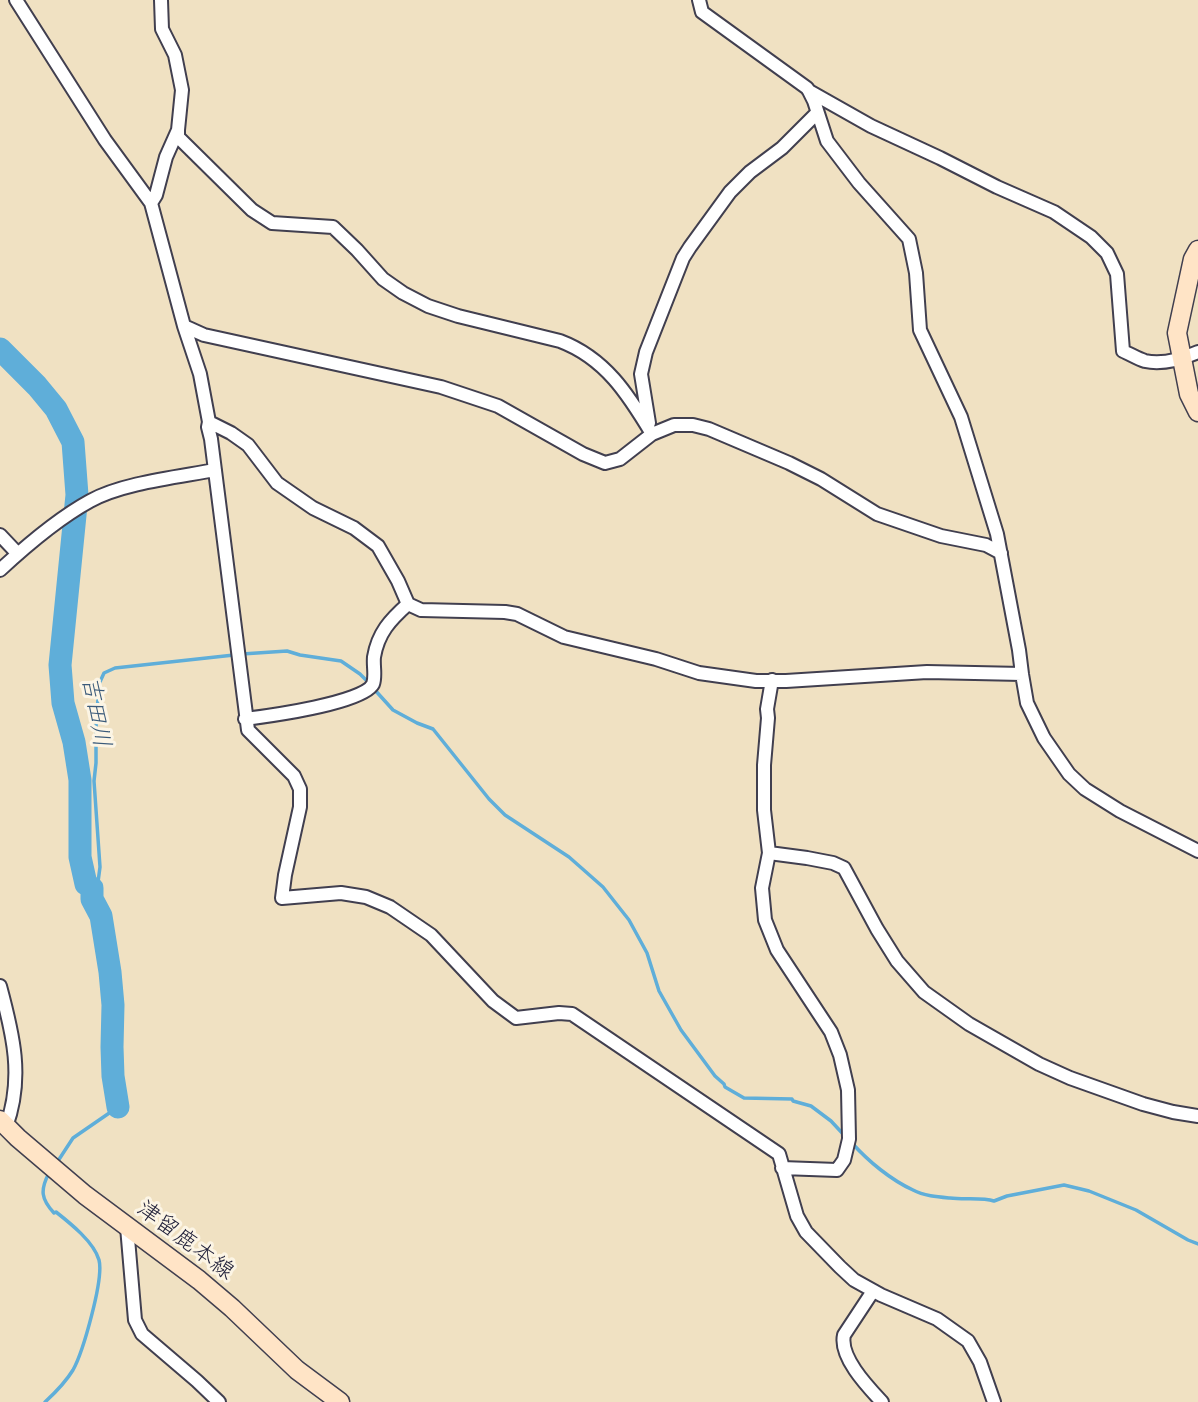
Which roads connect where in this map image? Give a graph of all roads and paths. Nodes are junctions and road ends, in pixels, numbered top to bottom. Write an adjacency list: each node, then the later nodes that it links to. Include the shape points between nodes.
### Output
1 (16, 0): 7 (street, via 105,140)
2 (161, 0): 6 (street, via 162,29 176,55 183,90)
3 (699, 0): 4 (street, via 702,12)
4 (809, 91): 5 (street); 10 (street, via 870,126 1054,212 1091,237 1107,253 1117,274 1123,351 1158,362)
5 (817, 113): 13 (street, via 730,192 684,258 641,374); 16 (street, via 827,141 909,239 920,330 961,417)
6 (178, 130): 7 (street); 13 (street, via 178,137 252,210 272,223 333,227 383,279 420,302 574,346 602,365)
7 (152, 203): 9 (street)
8 (1198, 250): 10 (main road, via 1177,333)
9 (184, 326): 12 (street, via 200,373); 13 (street, via 204,335 441,387 498,405 605,463 621,459)
10 (1190, 356): 11 (main road, via 1189,394)
11 (1198, 412)
12 (209, 422): 14 (street); 19 (street, via 248,446 276,483 378,546)
13 (652, 434): 16 (street, via 674,425 709,429 811,474 877,514)
14 (215, 470): 17 (street, via 128,486 91,500); 22 (street)
15 (0, 535): 17 (street)
16 (1001, 553): 20 (street)
17 (18, 554): 18 (street)
18 (0, 570)
19 (408, 604): 21 (street, via 421,610 517,614 564,637 699,673); 22 (street, via 389,621 379,639 374,682 368,691 294,712)
20 (1022, 674): 21 (street, via 927,672); 23 (street, via 1027,703 1069,774 1119,811)
21 (772, 680): 24 (street, via 764,765)
22 (245, 719): 28 (street, via 248,730 294,776 300,789 282,898 341,892 390,907 431,935 493,1001 516,1018 572,1014 779,1154)
23 (1198, 851)
24 (769, 853): 26 (street, via 844,867 897,961 924,992 969,1024 1070,1078 1143,1104); 28 (street, via 762,888 765,920 777,950 831,1032 848,1090 849,1139 837,1170)
25 (0, 986): 27 (street, via 15,1054 13,1107)
26 (1198, 1116)
27 (3, 1124): 29 (main road, 津留鹿本線)
28 (782, 1168): 30 (street, via 806,1232 854,1280)
29 (127, 1227): 31 (street, via 135,1320 142,1334); 32 (main road, 津留鹿本線, via 199,1280 297,1370)
30 (873, 1291): 33 (street, via 842,1341 850,1362); 34 (street, via 937,1319 968,1341)
31 (219, 1402)
32 (340, 1402)
33 (882, 1402)
34 (994, 1402)

